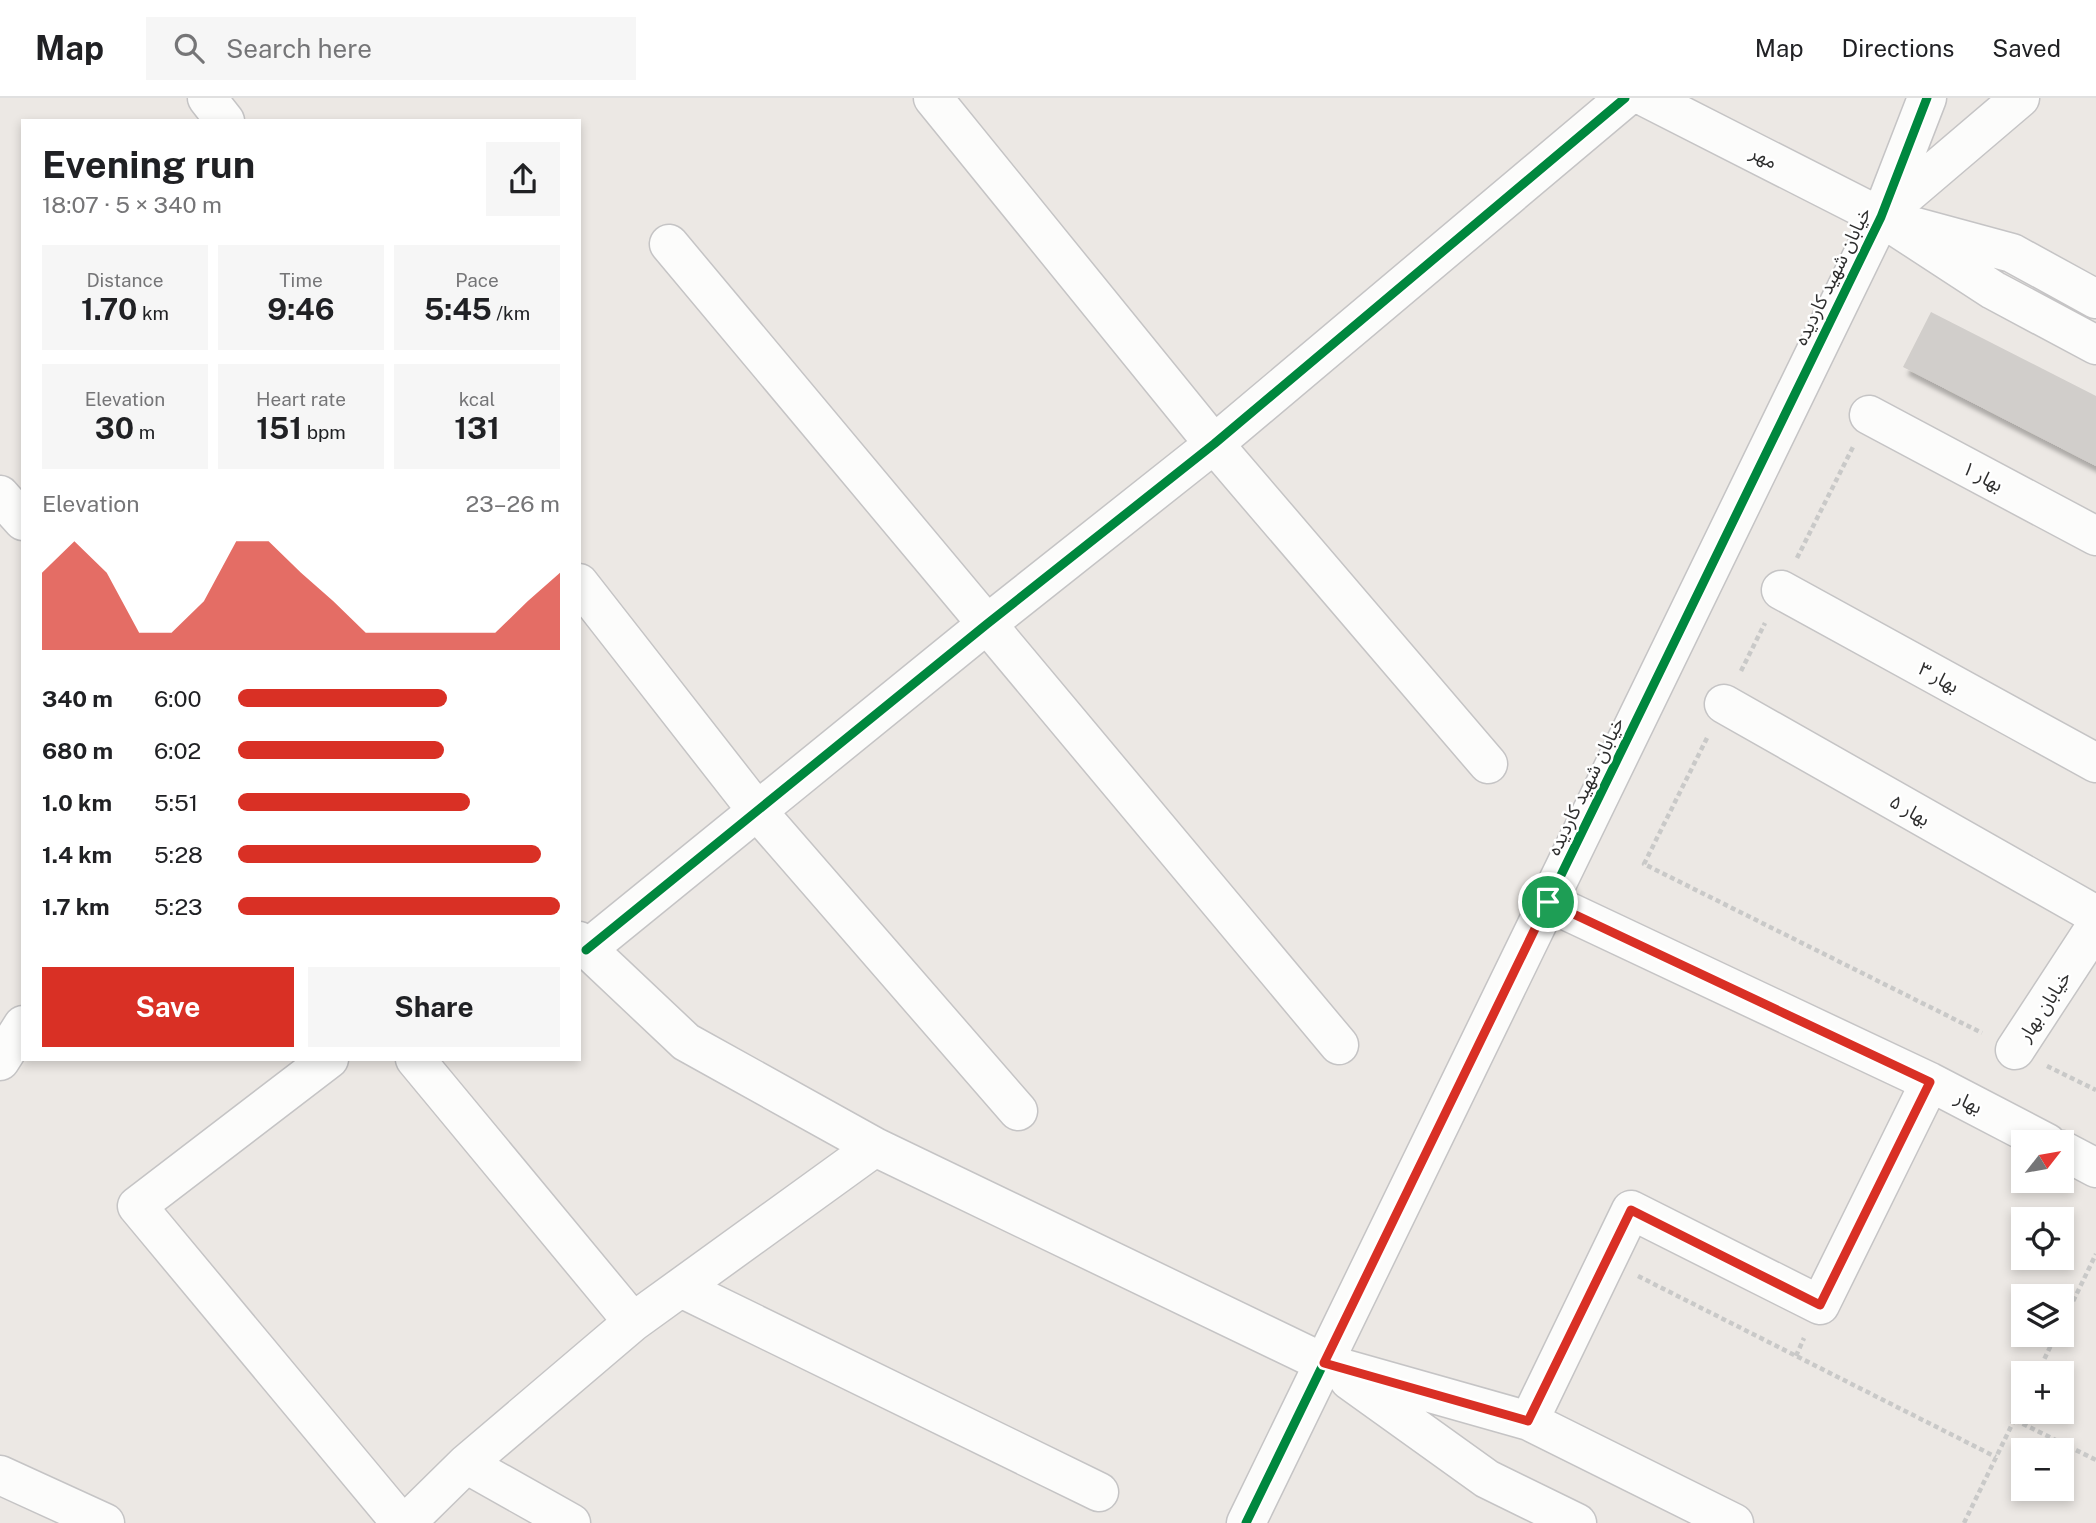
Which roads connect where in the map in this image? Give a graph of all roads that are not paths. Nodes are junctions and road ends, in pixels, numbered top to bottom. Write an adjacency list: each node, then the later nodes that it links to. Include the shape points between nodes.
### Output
1 (207, 98): 7 (street)
2 (933, 98): 13 (street)
3 (1625, 98): 13 (street)
4 (1647, 98): 8 (street, مهر)
5 (1927, 98): 8 (street, خیابان شهید کاردیده)
6 (2020, 98): 8 (street)
7 (223, 119)
8 (1881, 217): 10 (street, مهر, via 2012,253); 11 (street, مهر, via 1993,290); 24 (street, خیابان شهید کاردیده)
9 (669, 244): 19 (street)
10 (2096, 299)
11 (2096, 345)
12 (1869, 415): 16 (street, بهار ۱)
13 (1214, 444): 19 (street); 22 (street)
14 (0, 495): 15 (street)
15 (21, 519)
16 (2096, 536)
17 (581, 586): 23 (street)
18 (1781, 590): 21 (street, بهار ۳)
19 (987, 624): 23 (street); 29 (street)
20 (1724, 704): 25 (street, بهار ۵)
21 (2096, 763)
22 (1488, 764)
23 (758, 812): 27 (street); 35 (street)
24 (1548, 902): 34 (street, بهار); 42 (street, خیابان شهید کاردیده)
25 (2096, 915)
26 (2096, 926): 30 (street, خیابان بهار)
27 (583, 945): 37 (street, via 686,1042)
28 (21, 1028): 31 (street)
29 (1339, 1045)
30 (2015, 1050)
31 (0, 1061)
32 (327, 1061): 48 (street, via 138,1206)
33 (417, 1061): 41 (street)
34 (1930, 1082): 36 (street, بهار); 43 (street, via 1820,1305 1631,1210)
35 (1018, 1111)
36 (2022, 1130)
37 (875, 1147): 40 (street); 42 (street)
38 (2074, 1156): 39 (street)
39 (2096, 1168)
40 (681, 1288): 41 (street); 46 (street)
41 (633, 1322): 44 (street)
42 (1324, 1363): 43 (street); 50 (street, خیابان شهید کاردیده); 51 (street, via 1487,1479)
43 (1528, 1421): 52 (street)
44 (466, 1464): 48 (street); 49 (street)
45 (0, 1475): 47 (street)
46 (1100, 1492)
47 (105, 1523)
48 (404, 1523)
49 (570, 1523)
50 (1246, 1523)
51 (1577, 1523)
52 (1734, 1523)

